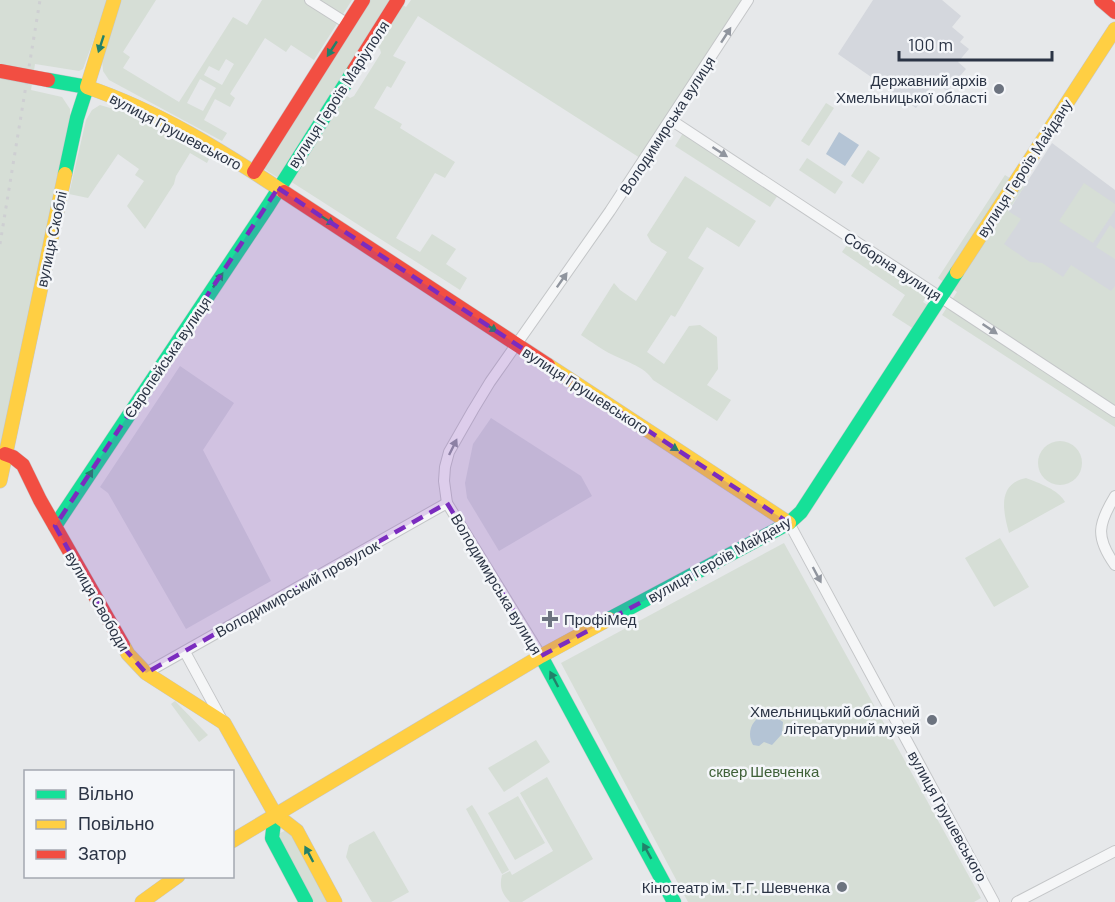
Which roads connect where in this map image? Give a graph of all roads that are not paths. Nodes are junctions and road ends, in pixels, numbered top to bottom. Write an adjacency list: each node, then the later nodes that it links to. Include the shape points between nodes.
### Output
1 (114, 0): 11 (street, вулиця Скоблі, one-way to 11)
2 (310, 0): 8 (street)
3 (363, 0): 8 (street, вулиця Героїв Маріуполя)
4 (398, 0): 14 (street, вулиця Героїв Маріуполя)
5 (748, 0): 12 (street, Володимирська вулиця, one-way to 5)
6 (1101, 0): 7 (street)
7 (1115, 12)
8 (348, 24): 13 (street, вулиця Героїв Маріуполя, one-way to 13)
9 (1115, 29): 15 (street, вулиця Героїв Майдану)
10 (0, 71): 11 (street, вулиця Грушевського, bridge)
11 (87, 87): 13 (street, вулиця Грушевського, via 126,101); 18 (street, вулиця Скоблі, via 74,129)
12 (671, 120): 15 (street, Соборна вулиця, one-way to 15); 16 (street, Володимирська вулиця, one-way to 12)
13 (254, 172): 14 (street, вулиця Грушевського)
14 (278, 188): 16 (street, вулиця Грушевського, one-way to 16); 23 (street, Європейська вулиця, one-way to 14)
15 (941, 297): 17 (street, Соборна вулиця, one-way to 17); 22 (street, вулиця Героїв Майдану, via 801,512)
16 (517, 345): 21 (street, Володимирська вулиця, one-way to 16, via 444,481 449,452); 22 (street, вулиця Грушевського, one-way to 22)
17 (1115, 412)
18 (4, 454): 19 (street, вулиця Скоблі); 23 (street, вулиця Свободи, via 23,465)
19 (0, 482)
20 (1115, 496): 24 (street, via 1100,527 1101,538)
21 (447, 503): 25 (street, Володимирський провулок); 26 (street, Володимирська вулиця)
22 (789, 524): 26 (street, вулиця Героїв Майдану); 37 (street, вулиця Грушевського, one-way to 37)
23 (55, 526): 27 (street, вулиця Свободи, via 123,647)
24 (1115, 565)
25 (185, 652): 27 (street, Володимирський провулок); 28 (street)
26 (541, 656): 29 (street, вулиця Героїв Майдану); 36 (street, Володимирська вулиця, one-way to 26)
27 (146, 673): 28 (street, вулиця Свободи)
28 (224, 723): 29 (street, вулиця Свободи)
29 (275, 814): 30 (street, вулиця Героїв Майдану); 34 (street, вулиця Свободи, via 272,838); 35 (street, вулиця Свободи, one-way to 29, via 297,831)
30 (234, 839)
31 (1115, 851): 38 (street)
32 (175, 878): 33 (street)
33 (142, 902)
34 (306, 902)
35 (335, 902)
36 (675, 902)
37 (994, 902)
38 (1017, 902)

